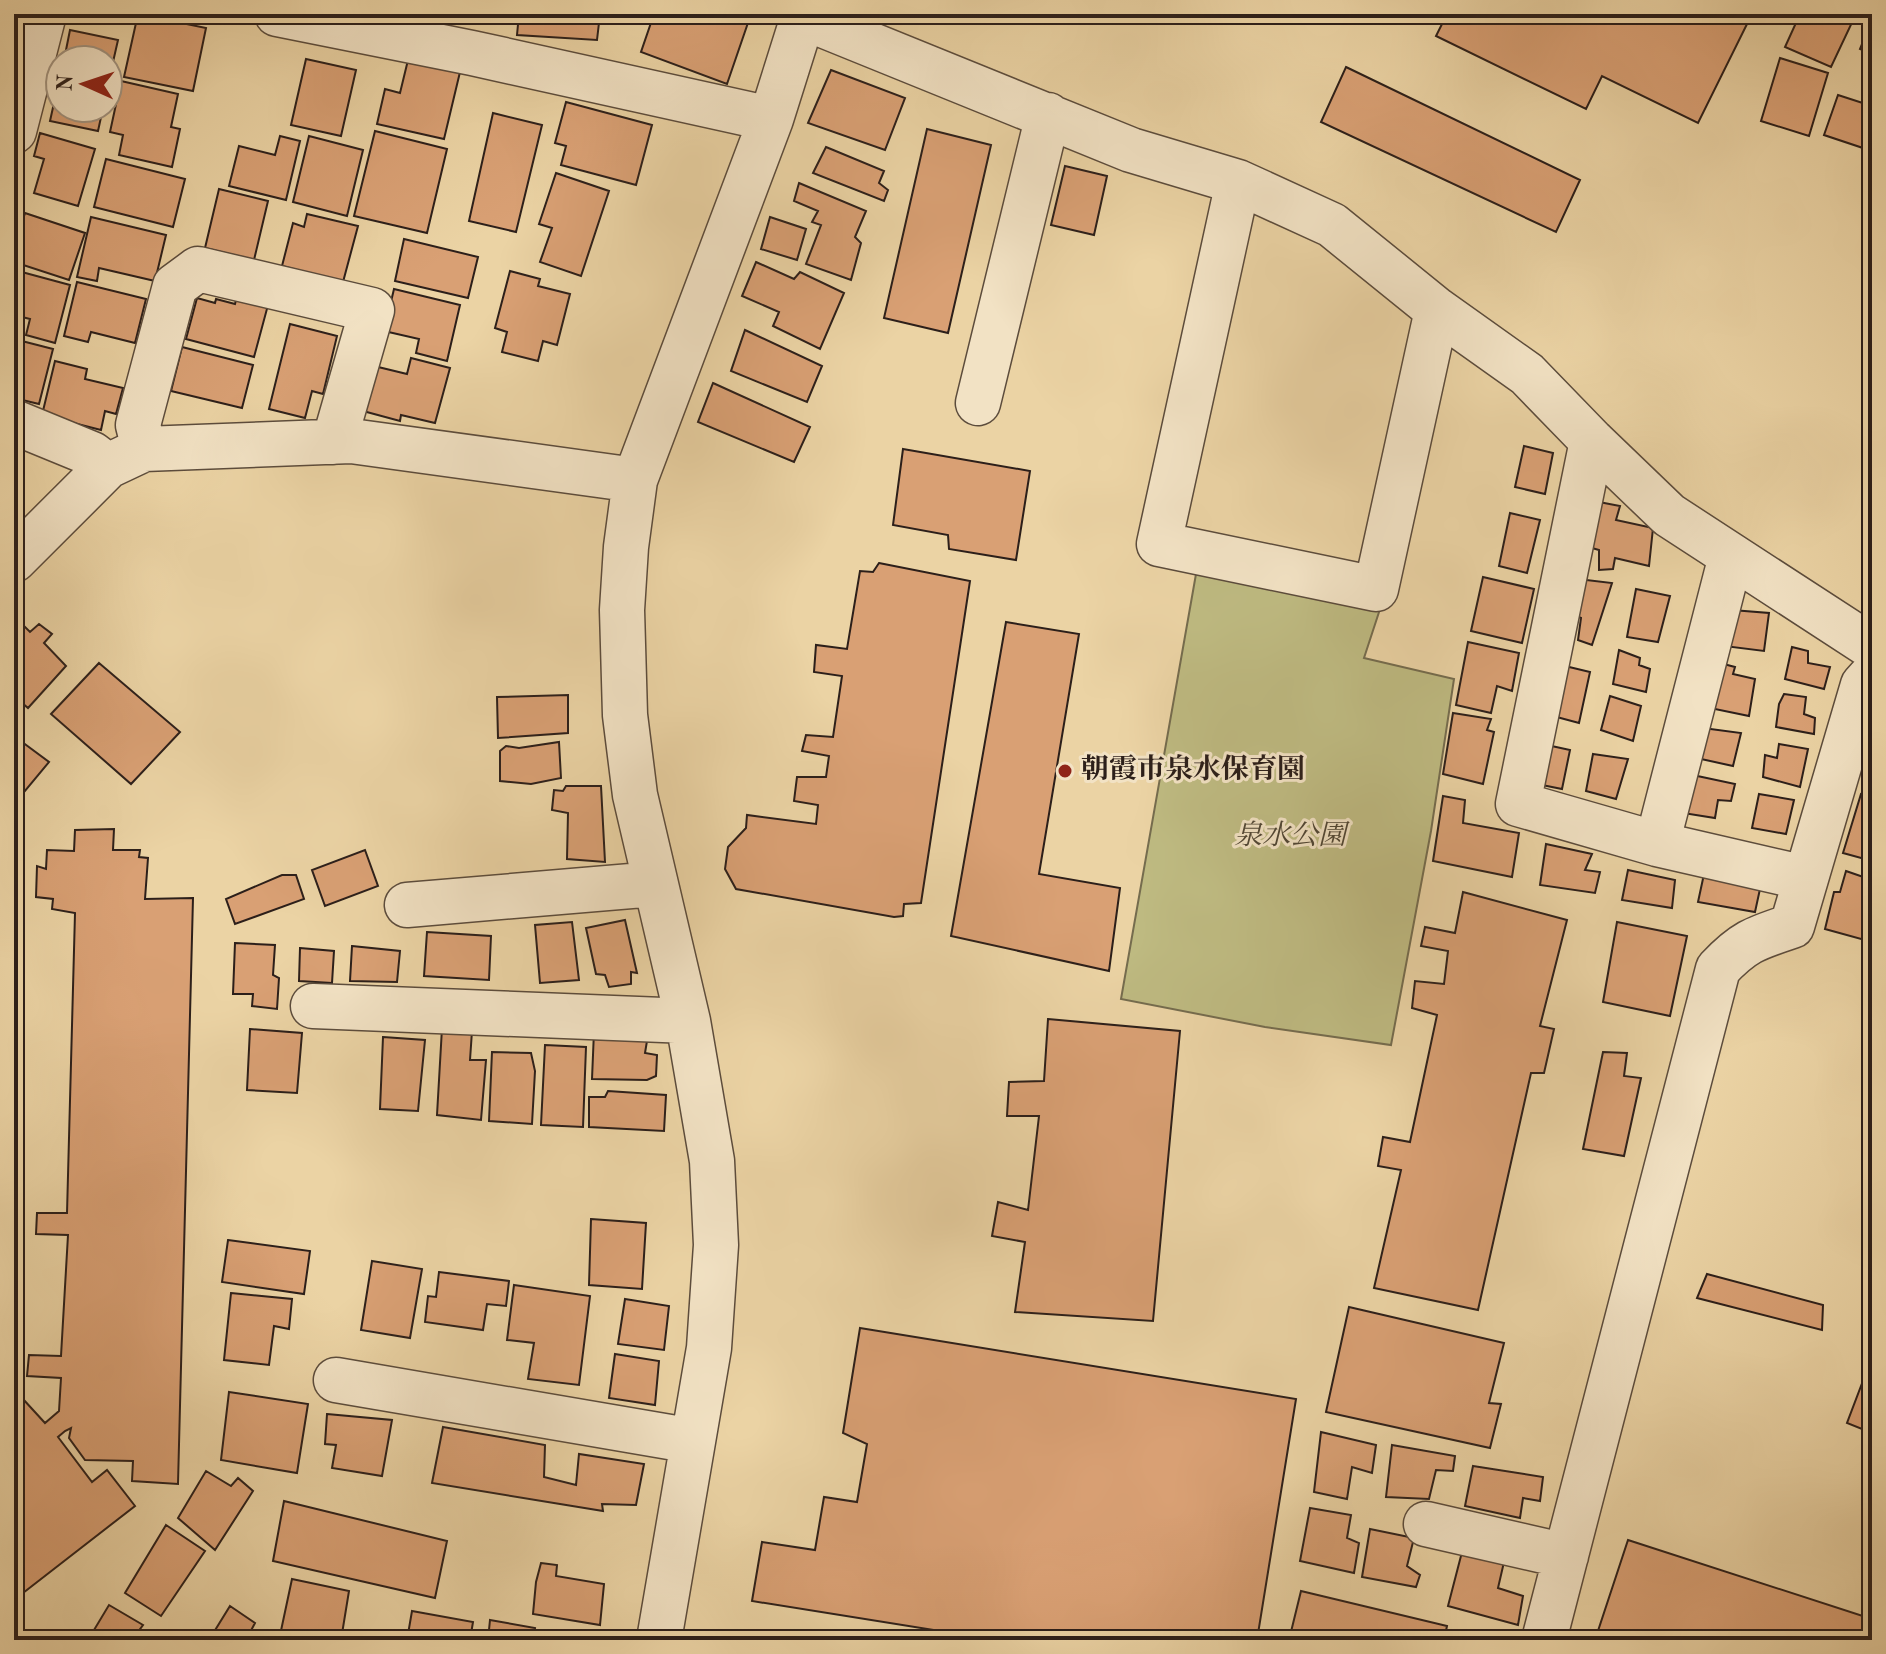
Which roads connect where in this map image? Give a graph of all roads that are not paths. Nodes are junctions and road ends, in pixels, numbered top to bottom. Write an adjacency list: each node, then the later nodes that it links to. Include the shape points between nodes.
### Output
1 (44, 14): 7 (street)
2 (277, 14): 4 (street)
3 (804, 16): 5 (street); 6 (street)
4 (389, 25): 6 (street)
5 (1048, 115): 8 (street, via 1131,150); 10 (street)
6 (771, 119): 15 (street)
7 (14, 131)
8 (1238, 182): 9 (street, via 1332,225); 9 (street, via 1159,544 1376,589)
9 (1437, 310): 12 (street, via 1527,374)
10 (978, 403)
11 (14, 422): 14 (street, via 92,454)
12 (1592, 441): 16 (street, via 1669,515); 20 (street, via 1518,804)
13 (334, 442): 14 (street); 14 (street, via 372,310 198,269 175,286); 15 (street)
14 (126, 458): 17 (street)
15 (635, 480): 22 (street, via 622,610 625,715 635,795)
16 (1731, 556): 18 (street); 20 (street)
17 (14, 560)
18 (1872, 647)
19 (1872, 675): 21 (street, via 1863,685)
20 (1657, 844): 21 (street)
21 (1805, 878): 29 (street, via 1792,926 1737,948 1718,969)
22 (655, 884): 23 (street); 25 (street)
23 (407, 905)
24 (313, 1006): 25 (street)
25 (688, 1021): 27 (street, via 712,1161 716,1245 709,1348)
26 (336, 1380): 27 (street)
27 (693, 1441): 30 (street)
28 (1426, 1524): 29 (street)
29 (1566, 1556): 31 (street)
30 (659, 1640)
31 (1544, 1640)

